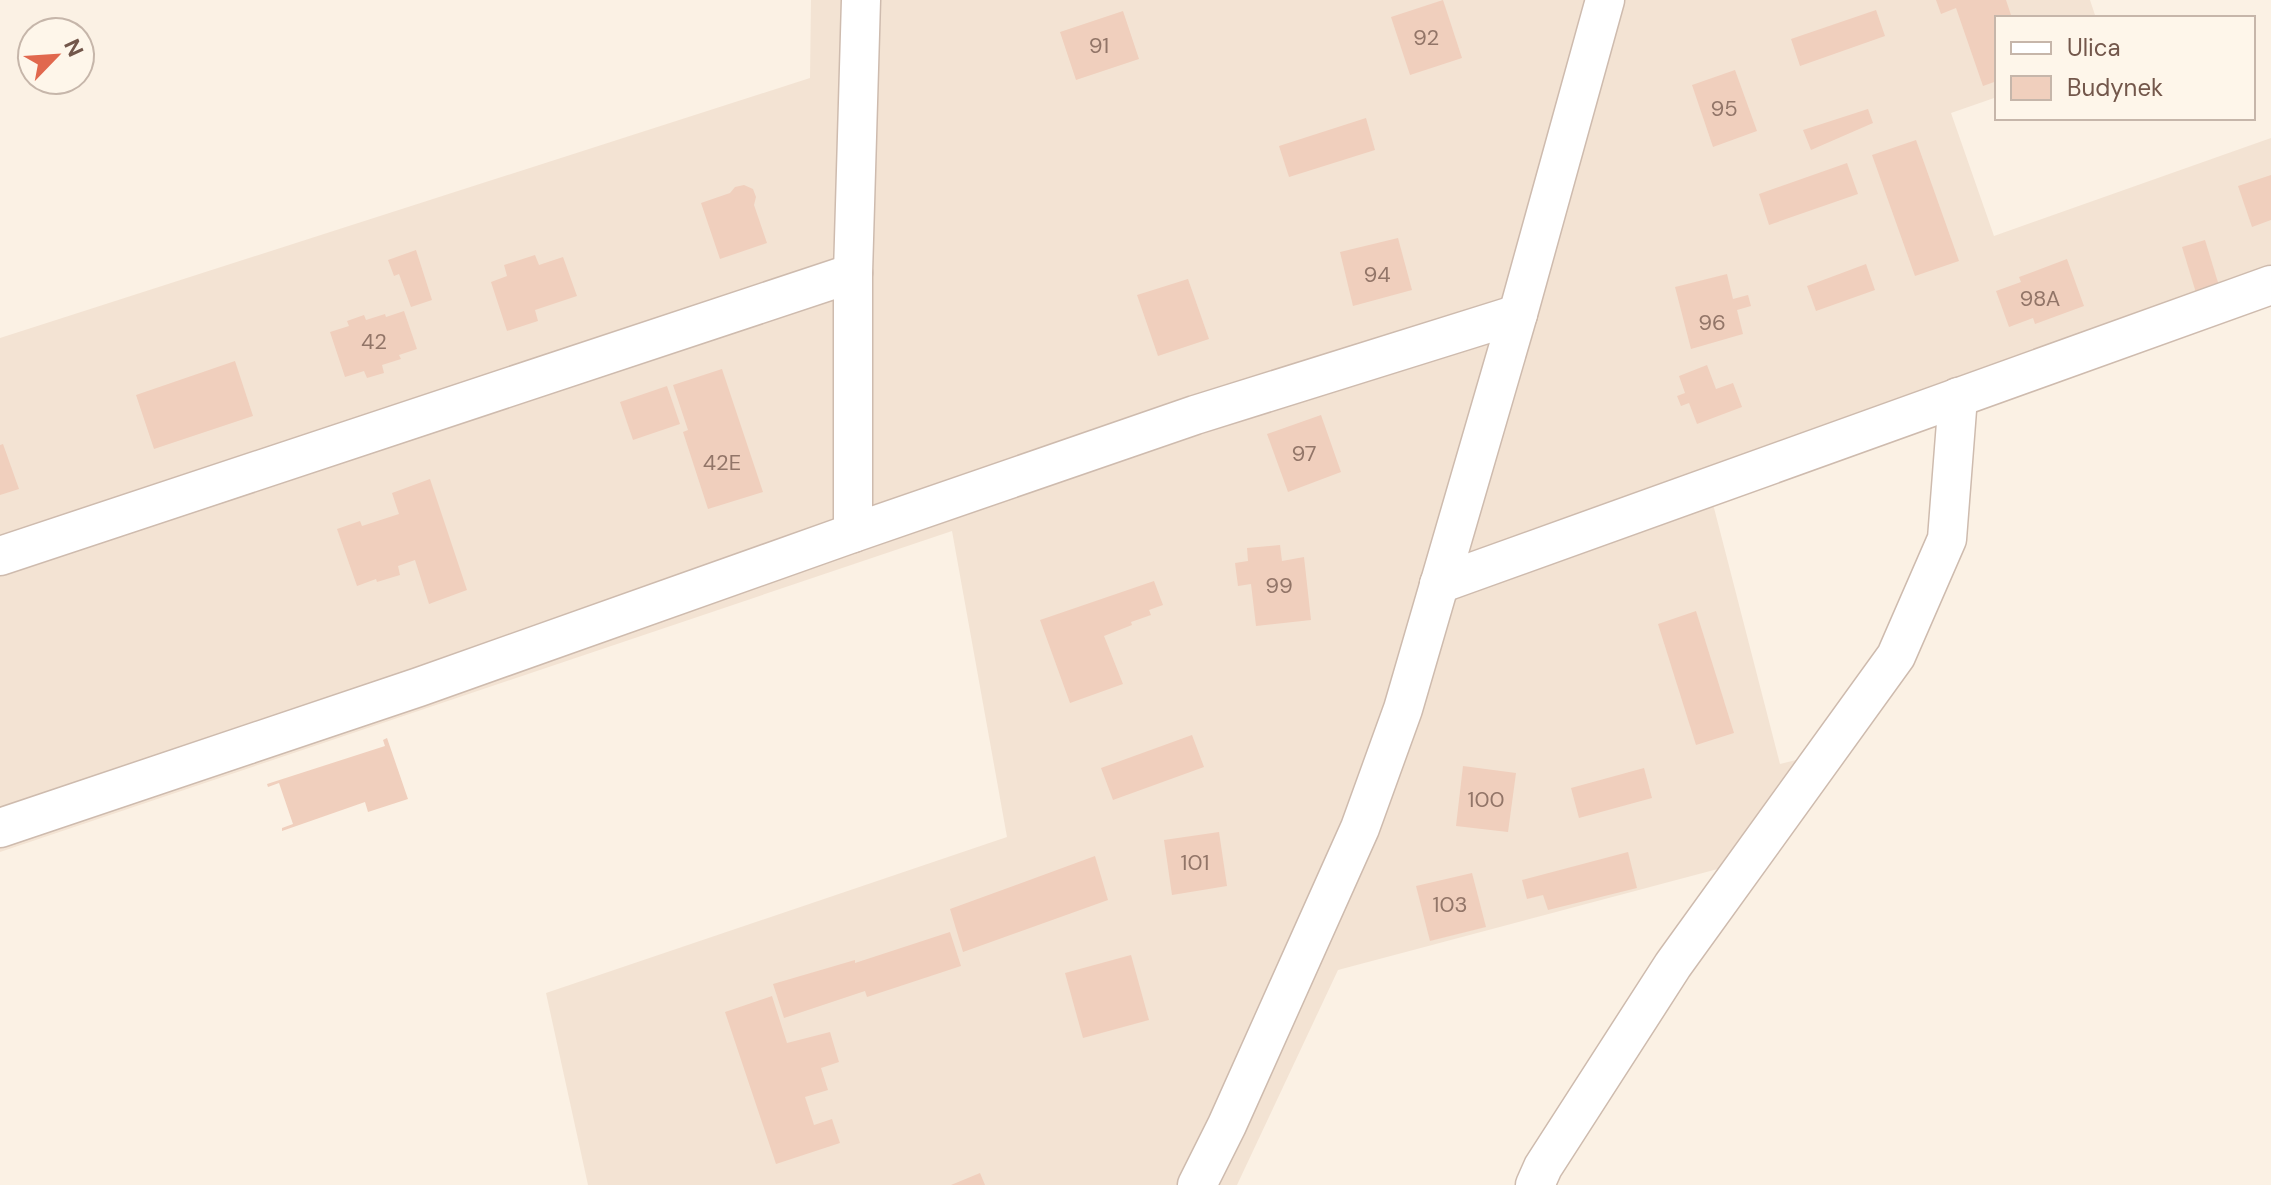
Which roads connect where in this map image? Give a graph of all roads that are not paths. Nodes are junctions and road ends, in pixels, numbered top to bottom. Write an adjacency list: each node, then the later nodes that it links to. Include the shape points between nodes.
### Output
1 (861, 0): 3 (street)
2 (1605, 0): 5 (street)
3 (853, 273): 7 (street); 8 (street)
4 (2271, 285): 6 (street)
5 (1518, 314): 7 (street, via 1195,415); 9 (street)
6 (1958, 397): 9 (street); 12 (street, via 1947,539 1896,656 1673,965)
7 (853, 533): 10 (street, via 404,693)
8 (0, 556)
9 (1439, 584): 11 (street, via 1403,709 1360,828)
10 (0, 828)
11 (1197, 1185)
12 (1535, 1185)

